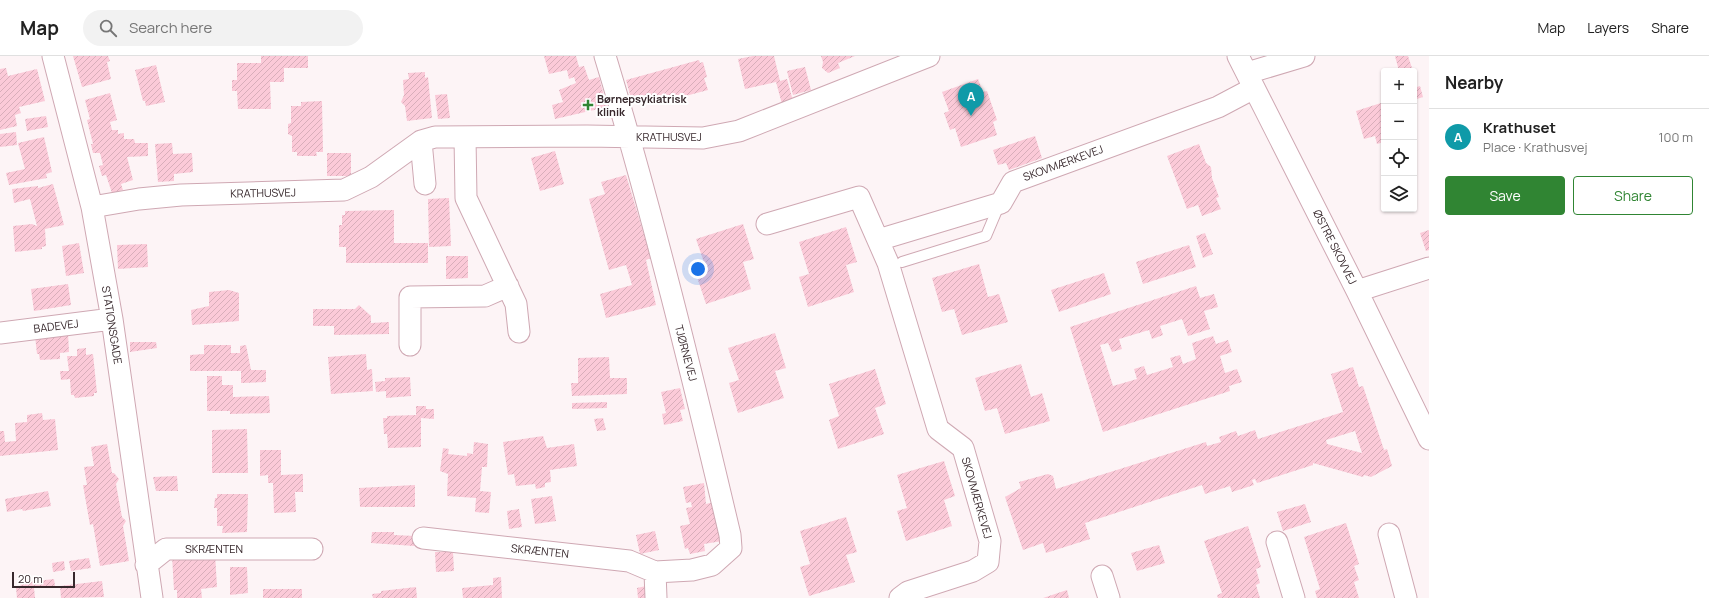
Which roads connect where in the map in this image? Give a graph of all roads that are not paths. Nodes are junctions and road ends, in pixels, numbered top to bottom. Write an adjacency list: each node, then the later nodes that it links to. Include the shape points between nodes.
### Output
1 (53, 56): 11 (street, STATIONSGADE)
2 (605, 56): 7 (street, TJØRNEVEJ)
3 (929, 56): 7 (street, KRATHUSVEJ, via 739,131 703,138)
4 (1304, 56): 5 (street, SKOVMÆRKEVEJ)
5 (1247, 72): 10 (street, SKOVMÆRKEVEJ, via 1218,107 1013,182); 17 (street, ØSTRE SKOVVEJ)
6 (466, 137): 7 (street, KRATHUSVEJ); 8 (street, KRATHUSVEJ, via 435,137); 16 (street, via 466,198)
7 (630, 137): 28 (street, TJØRNEVEJ, via 693,378 730,535 730,548 712,565 692,570)
8 (420, 142): 9 (street); 11 (street, KRATHUSVEJ, via 371,177 344,190 180,195)
9 (425, 184)
10 (1001, 203): 13 (street); 14 (lane, via 986,236)
11 (92, 207): 18 (street, STATIONSGADE)
12 (768, 224): 13 (street, SKOVMÆRKEVEJ, via 859,197)
13 (878, 240): 32 (street, SKOVMÆRKEVEJ, via 888,263 938,429 963,448 990,541 988,562 973,571 908,592)
14 (902, 262)
15 (1429, 268): 17 (street)
16 (508, 286): 19 (street, via 516,304); 21 (street, via 485,296 410,297)
17 (1357, 291): 22 (street, ØSTRE SKOVVEJ)
18 (112, 319): 20 (street, BADEVEJ); 27 (street, STATIONSGADE)
19 (520, 332)
20 (0, 333)
21 (410, 345)
22 (1429, 439)
23 (1389, 534): 35 (street)
24 (423, 538): 28 (street, SKRÆNTEN, via 629,561)
25 (1278, 542): 34 (street)
26 (312, 549): 27 (street, SKRÆNTEN, via 166,549)
27 (146, 565): 30 (street, STATIONSGADE)
28 (655, 572): 31 (street)
29 (1102, 576): 33 (street)
30 (152, 598)
31 (656, 598)
32 (900, 598)
33 (1108, 598)
34 (1294, 598)
35 (1406, 598)

